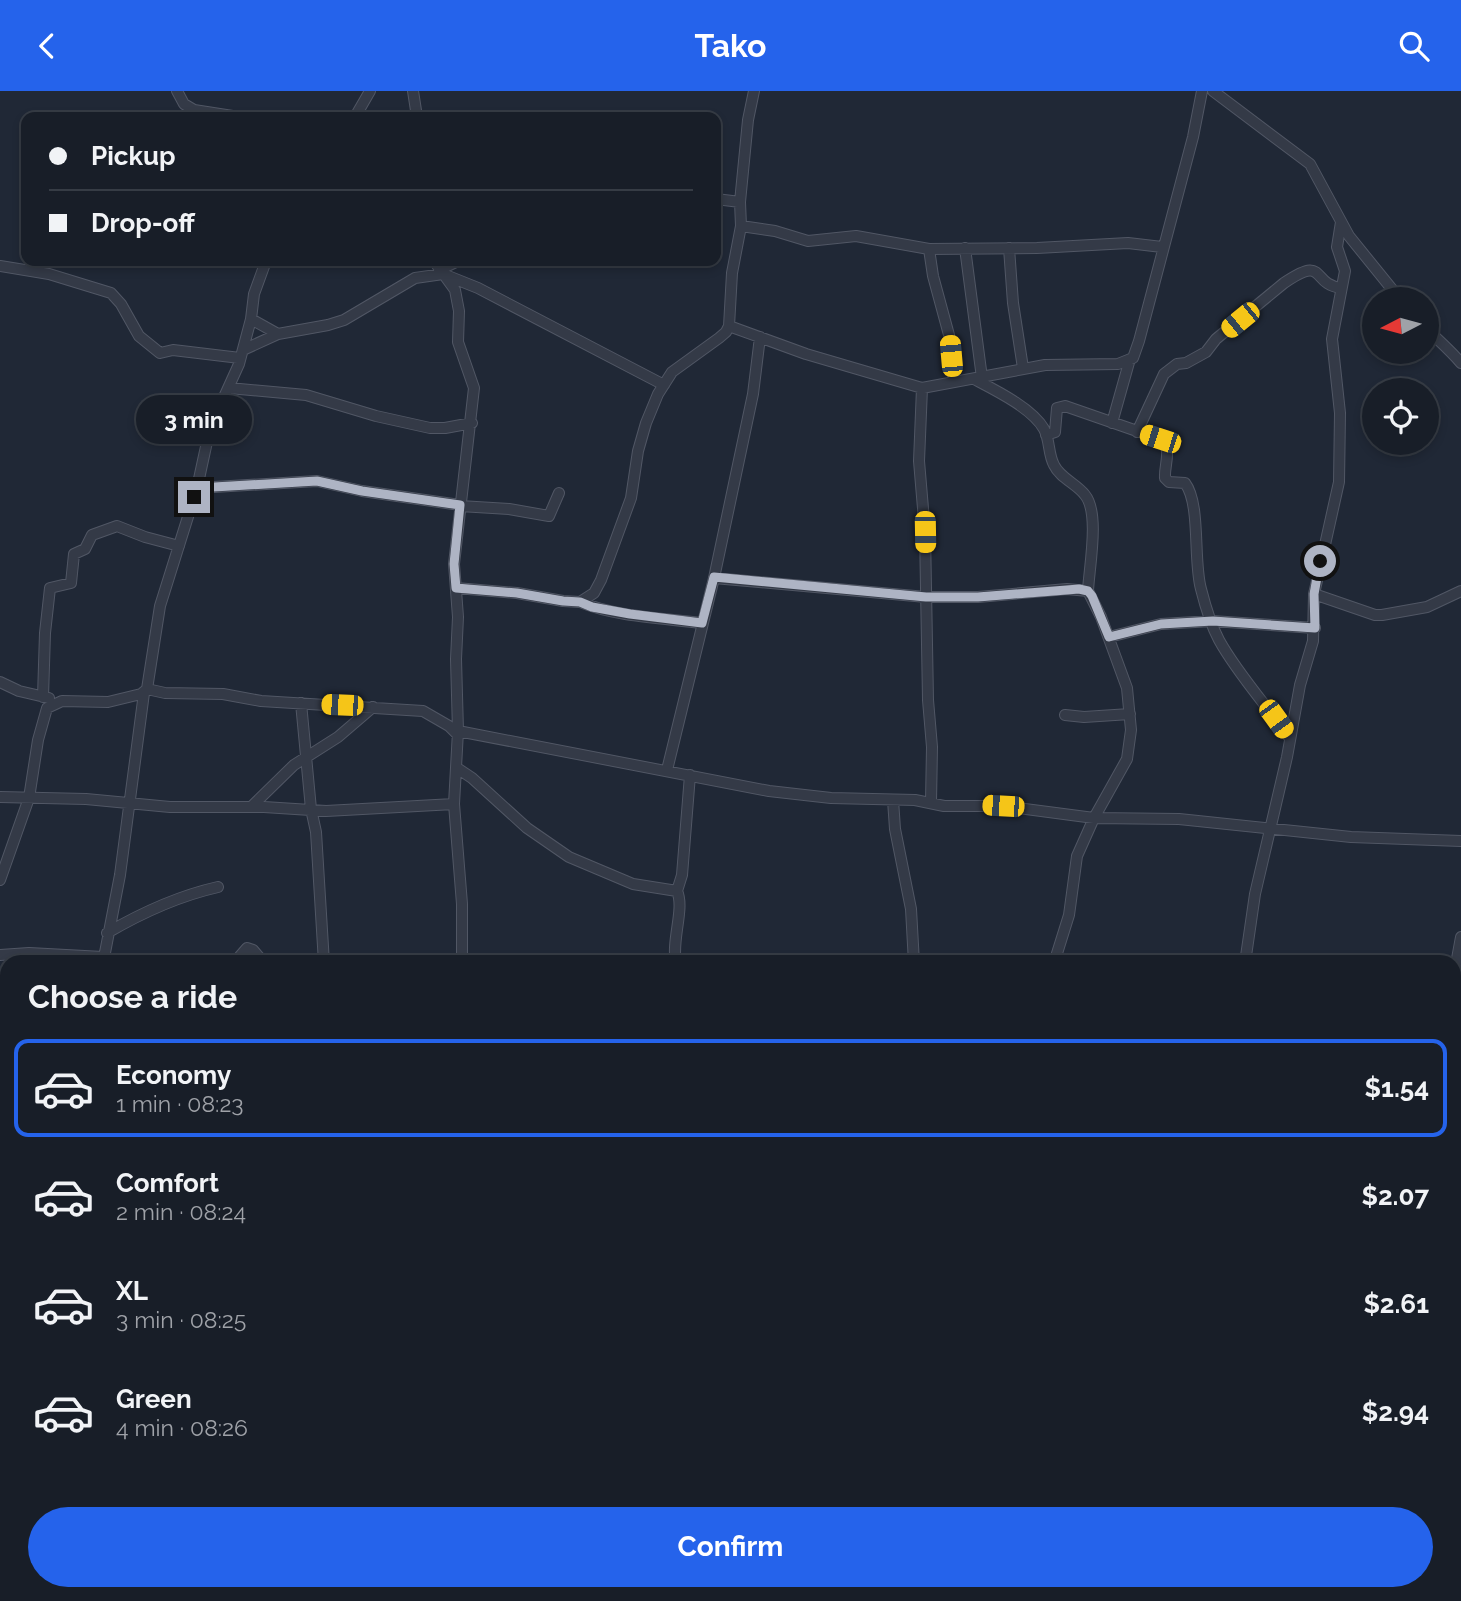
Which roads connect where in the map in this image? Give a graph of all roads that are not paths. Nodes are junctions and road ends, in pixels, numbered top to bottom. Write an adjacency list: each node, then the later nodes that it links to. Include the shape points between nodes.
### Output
1 (177, 91): 8 (street, via 184,104)
2 (370, 91): 9 (street)
3 (412, 91): 10 (street)
4 (742, 91): 7 (street)
5 (1202, 91): 15 (street)
6 (1213, 91): 13 (street, via 1310,164)
7 (754, 92): 12 (street)
8 (207, 112)
9 (358, 112)
10 (416, 112)
11 (721, 200): 12 (street)
12 (740, 202): 14 (street)
13 (1341, 222): 22 (street); 23 (street, via 1337,247 1345,271)
14 (741, 226): 18 (street, via 808,241 856,236); 25 (street)
15 (1162, 247): 17 (street, via 1117,243); 30 (street, via 1139,341)
16 (965, 248): 17 (street); 18 (street); 33 (street)
17 (1010, 248): 32 (street)
18 (929, 249): 34 (street, via 949,335)
19 (0, 266): 29 (street, via 49,274 111,293 139,336 160,353)
20 (264, 266): 24 (street)
21 (439, 268): 26 (street, via 344,320); 35 (street); 38 (street, via 457,297 458,342 474,388)
22 (1390, 287)
23 (1341, 288): 40 (street, via 1331,286 1316,271 1295,275 1216,338 1206,352 1164,373); 50 (street, via 1332,339 1341,464)
24 (251, 319): 26 (street); 29 (street)
25 (729, 326): 27 (street); 35 (street, via 726,333 671,372)
26 (278, 334): 29 (street)
27 (760, 337): 37 (street); 46 (street, via 754,394)
28 (1439, 342): 31 (street)
29 (242, 354): 36 (street)
30 (1130, 359): 32 (street, via 1108,365); 39 (street)
31 (1461, 363)
32 (1023, 368): 33 (street)
33 (978, 379): 34 (street); 41 (street, via 1026,409)
34 (954, 381): 37 (street)
35 (664, 385): 52 (street, via 646,423 631,498 601,580 594,593)
36 (229, 388): 38 (street, via 306,395 430,428); 42 (street, via 212,422)
37 (922, 388): 51 (street, via 919,461)
38 (472, 423): 44 (street)
39 (1112, 423): 40 (street); 41 (street, via 1060,406 1056,430)
40 (1137, 432): 53 (street, via 1166,444 1166,481 1188,487 1197,569)
41 (1046, 435): 48 (street, via 1056,470 1090,502)
42 (197, 488): 44 (street, via 317,481); 45 (street)
43 (559, 493): 44 (street, via 549,516)
44 (460, 505): 47 (street)
45 (179, 546): 58 (street, via 157,618); 59 (street, via 117,526 94,534 85,549 74,555 71,583 50,587)
46 (714, 577): 51 (street); 54 (street)
47 (456, 588): 52 (street); 65 (street)
48 (1088, 591): 51 (street); 56 (street)
49 (1461, 591): 50 (street, via 1427,607 1382,615)
50 (1314, 594): 55 (street)
51 (926, 597): 74 (street)
52 (580, 602): 54 (street)
53 (1213, 621): 55 (street); 56 (street, via 1161,624); 66 (street, via 1236,666)
54 (702, 623): 69 (street)
55 (1315, 628): 66 (street)
56 (1109, 637): 63 (street)
57 (0, 682): 59 (street)
58 (145, 691): 60 (street, via 108,702); 61 (street); 75 (street)
59 (43, 697): 60 (street)
60 (62, 701): 72 (street, via 46,711)
61 (301, 703): 62 (street); 67 (street)
62 (373, 708): 65 (street, via 423,711); 67 (street)
63 (1130, 714): 64 (street); 79 (street, via 1128,759)
64 (1065, 715)
65 (458, 733): 68 (street); 69 (street)
66 (1289, 737): 80 (street)
67 (305, 757): 77 (street); 78 (street)
68 (457, 768): 76 (street); 84 (street, via 569,857 633,884)
69 (667, 769): 70 (street)
70 (690, 775): 73 (street, via 769,791); 84 (street)
71 (0, 797): 72 (street)
72 (29, 797): 75 (street); 82 (street)
73 (893, 800): 74 (street); 95 (street, via 911,909)
74 (931, 802): 79 (street)
75 (129, 804): 77 (street); 85 (street)
76 (454, 804): 78 (street); 93 (street)
77 (250, 807): 78 (street)
78 (311, 810): 92 (street)
79 (1094, 818): 80 (street, via 1179,819); 96 (street, via 1077,856 1069,915)
80 (1269, 830): 81 (street); 97 (street)
81 (1461, 841)
82 (0, 880)
83 (218, 887): 85 (street, via 162,904)
84 (677, 891): 94 (street)
85 (107, 933): 89 (street)
86 (1461, 937): 98 (street)
87 (0, 955): 88 (street)
88 (50, 955)
89 (104, 955)
90 (240, 955): 91 (street, via 247,948)
91 (257, 955)
92 (324, 955)
93 (462, 955)
94 (676, 955)
95 (914, 955)
96 (1056, 955)
97 (1246, 955)
98 (1458, 955)

